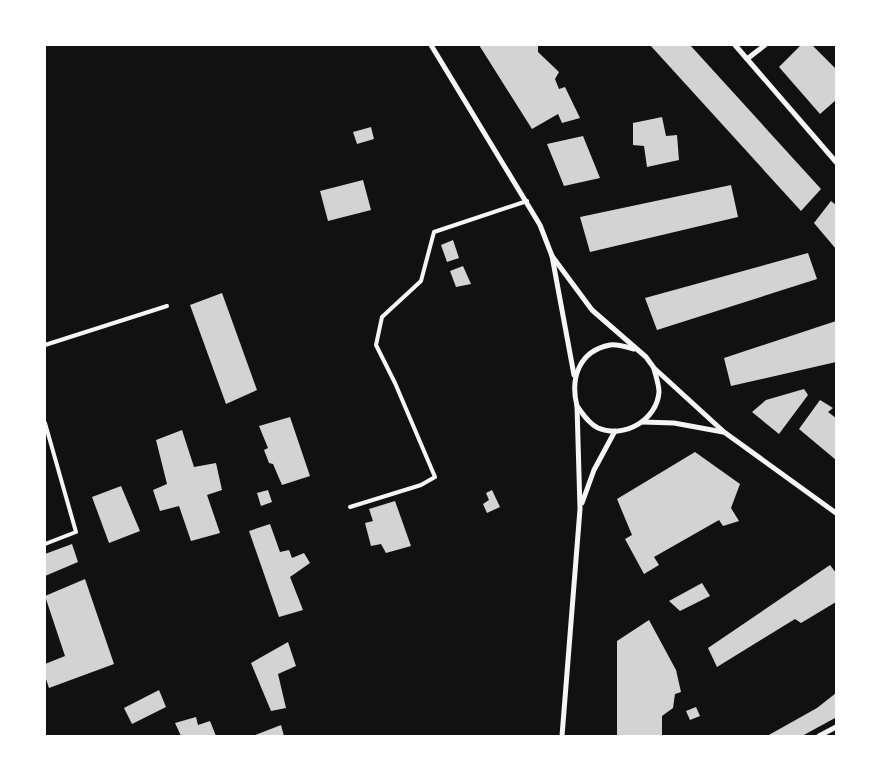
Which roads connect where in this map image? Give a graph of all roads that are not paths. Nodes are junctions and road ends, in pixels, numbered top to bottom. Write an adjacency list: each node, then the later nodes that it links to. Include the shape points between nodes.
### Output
1 (431, 45): 6 (street)
2 (735, 45): 4 (street)
3 (764, 45): 4 (street)
4 (747, 59): 5 (street)
5 (836, 162)
6 (527, 200): 7 (street); 18 (lane, via 434,232 421,282 382,317 376,345 435,477 422,485)
7 (552, 256): 10 (street, via 592,310); 12 (street)
8 (167, 306): 9 (lane)
9 (45, 346)
10 (634, 349): 11 (street); 12 (street, via 612,345 595,350 578,367)
11 (654, 368): 14 (street, via 659,392 653,410); 17 (street)
12 (575, 376): 13 (street, via 573,390)
13 (577, 406): 16 (street, via 588,421 599,428); 19 (street)
14 (642, 422): 16 (street, via 632,428); 17 (street, via 674,423)
15 (45, 423): 21 (lane, via 76,532)
16 (615, 431): 19 (street, via 594,470)
17 (724, 432): 20 (street)
18 (350, 507)
19 (580, 509): 23 (street)
20 (836, 513)
21 (45, 544)
22 (836, 727): 24 (street)
23 (562, 736)
24 (819, 736)

